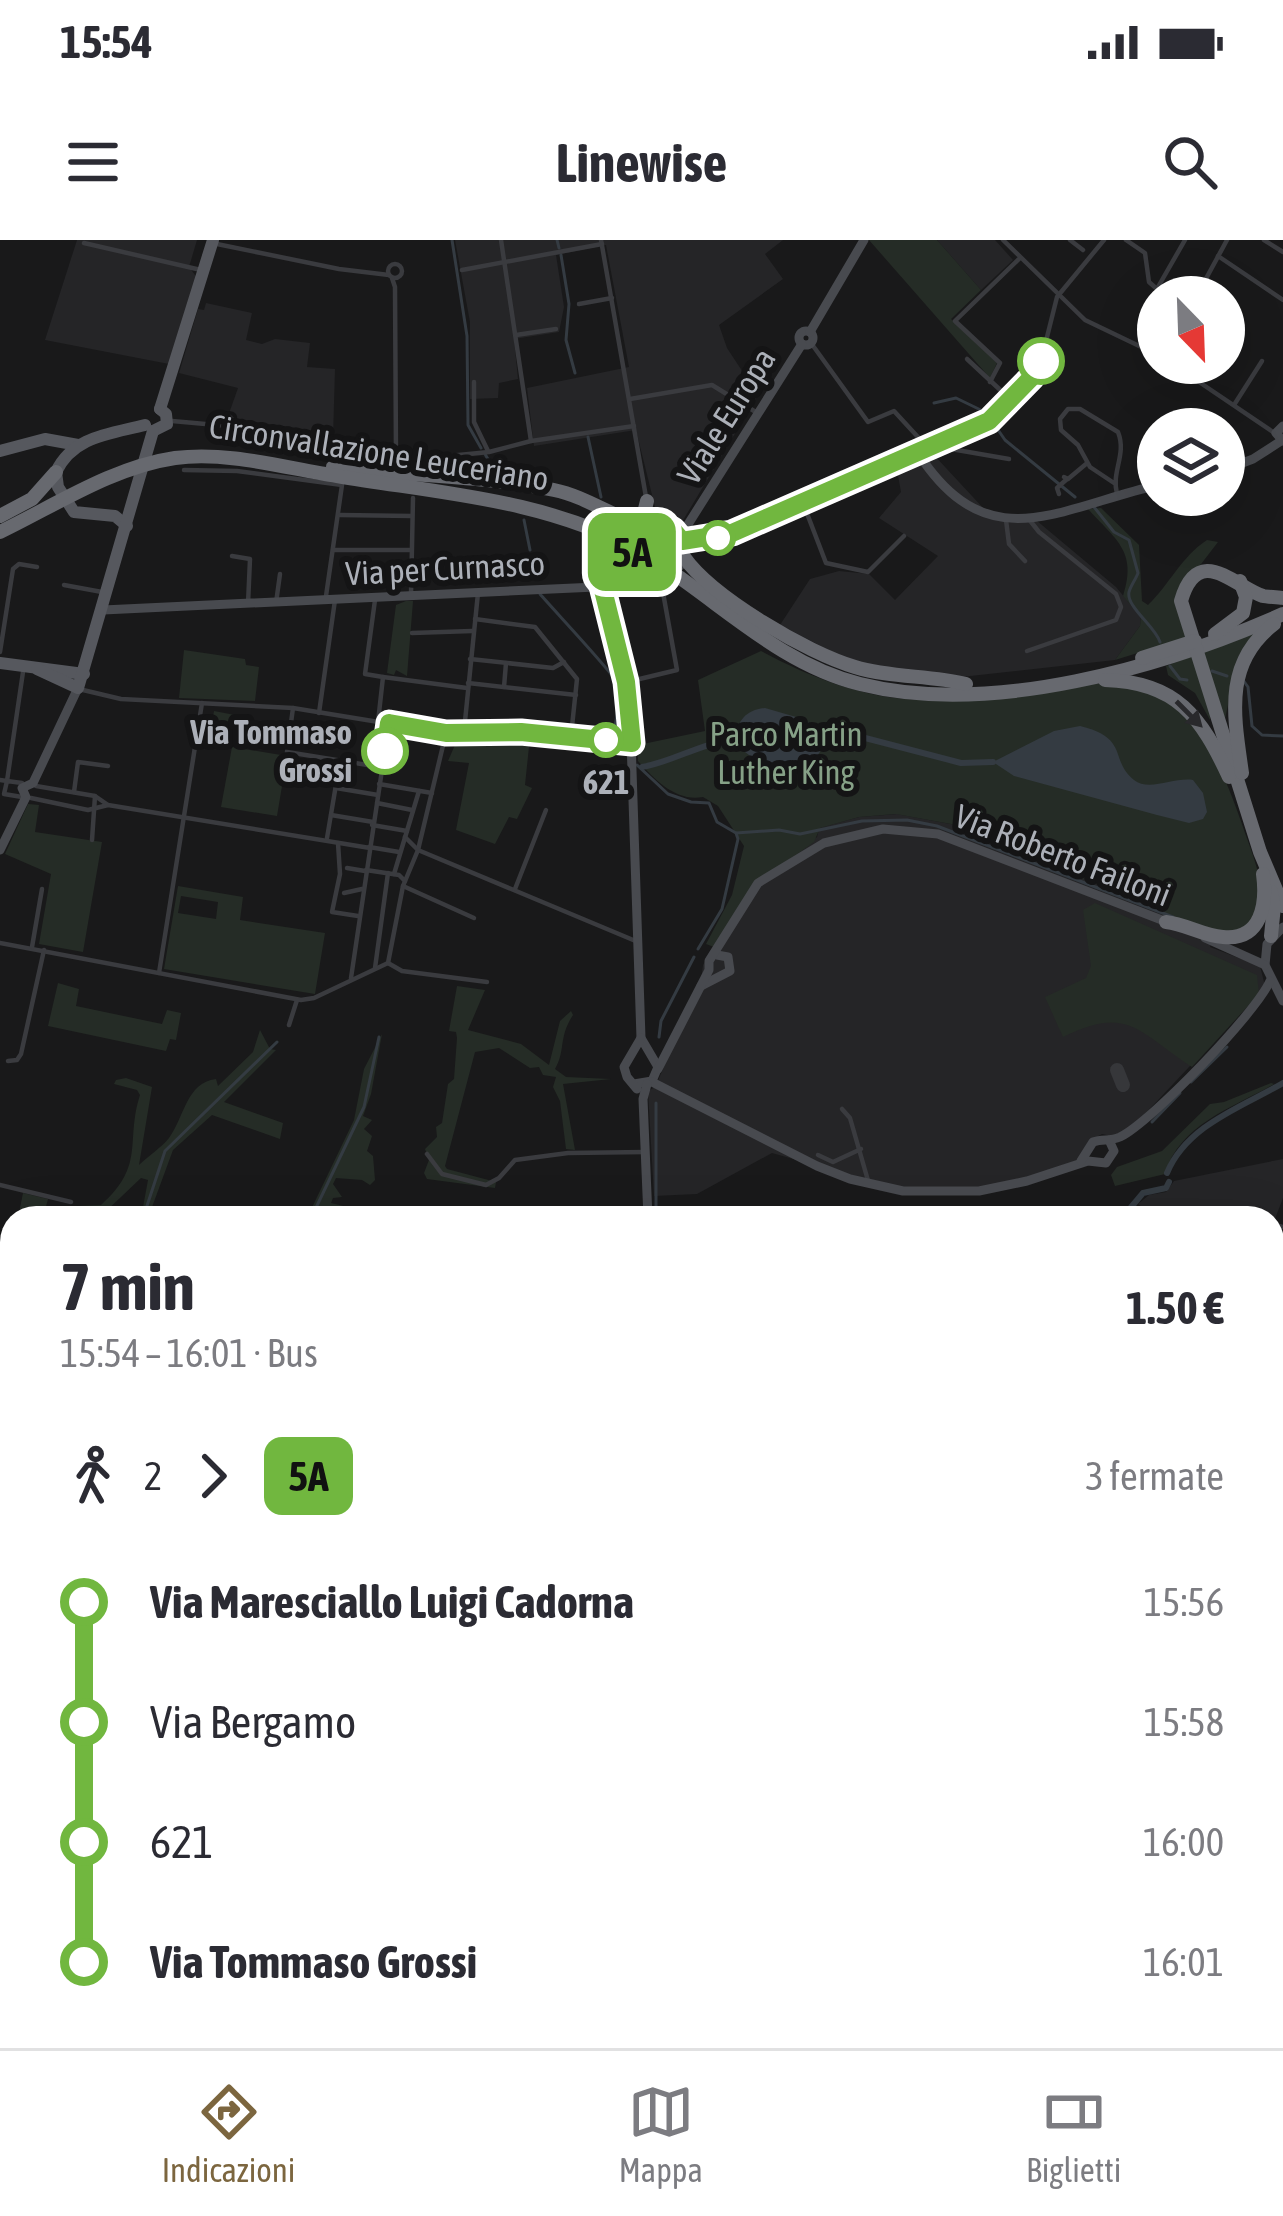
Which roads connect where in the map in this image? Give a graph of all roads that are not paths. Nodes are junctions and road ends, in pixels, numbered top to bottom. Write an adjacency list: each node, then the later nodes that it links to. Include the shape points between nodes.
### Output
1 (501, 240): 17 (street)
2 (864, 240): 29 (street, Viale Europa)
3 (1003, 240): 16 (street)
4 (1070, 240): 13 (street)
5 (1104, 240): 23 (street)
6 (1126, 240): 20 (street, via 1145,253)
7 (1185, 240): 21 (street)
8 (1227, 240): 15 (street)
9 (1264, 240): 14 (street)
10 (213, 241): 19 (main road); 51 (street, via 393,277)
11 (87, 242): 19 (street)
12 (602, 242): 17 (street); 24 (street)
13 (1083, 250)
14 (1283, 252)
15 (1218, 256): 22 (street); 25 (street)
16 (1021, 258): 23 (street); 34 (street, via 955,321 1000,363)
17 (505, 262): 18 (street); 28 (street)
18 (461, 270)
19 (203, 271): 40 (main road)
20 (1146, 276)
21 (1164, 276)
22 (1207, 276)
23 (1057, 297): 30 (street); 37 (street, via 1039,366)
24 (612, 298): 26 (street); 36 (street)
25 (1283, 300)
26 (580, 304)
27 (556, 329): 28 (street)
28 (516, 335): 45 (street)
29 (808, 340): 39 (street, Viale Europa); 48 (street, via 868,422 894,411)
30 (1137, 346)
31 (967, 359): 34 (street)
32 (1262, 361): 38 (street)
33 (474, 382): 50 (street, via 474,422)
34 (990, 382): 37 (street)
35 (1202, 384): 38 (street)
36 (630, 399): 39 (street, via 712,386); 41 (street)
37 (1011, 400): 46 (street, via 994,418)
38 (1234, 405): 43 (street)
39 (759, 414): 66 (street, Viale Europa)
40 (164, 415): 42 (main road, via 163,429); 42 (main road, via 147,412); 51 (street)
41 (634, 426): 45 (street); 63 (street)
42 (149, 428): 47 (main road); 52 (main road)
43 (1279, 432): 54 (street)
44 (56, 441): 47 (main road); 49 (main road); 56 (main road)
45 (531, 441): 50 (street)
46 (944, 441): 48 (street); 53 (street)
47 (79, 446): 56 (main road)
48 (923, 450): 62 (street); 68 (street, via 927,467 971,508)
49 (0, 451)
50 (489, 452): 51 (street)
51 (396, 457)
52 (148, 458): 69 (highway, Circonvallazione Leuceriano); 70 (main road); 74 (highway, Circonvallazione Leuceriano, via 227,458 453,496); 74 (highway, Circonvallazione Leuceriano, via 214,450 554,490 596,502)
53 (1009, 459)
54 (1245, 460)
55 (1086, 464): 58 (street); 60 (street); 60 (street, via 1061,430 1068,409 1118,432)
56 (59, 467): 69 (highway); 70 (main road, via 58,487 74,512 115,516)
57 (184, 470): 64 (street, via 341,485)
58 (1063, 483)
59 (1137, 487): 60 (street)
60 (1116, 489): 67 (street)
61 (413, 498): 65 (street)
62 (803, 503): 72 (street, via 826,563 868,572); 73 (street)
63 (648, 505): 71 (street); 71 (street); 74 (highway)
64 (337, 515): 65 (street); 76 (street)
65 (412, 516): 77 (street)
66 (694, 518): 71 (street, Viale Europa); 73 (street); 75 (street, Viale Europa)
67 (1028, 518): 68 (street); 102 (street, via 1121,607 1116,620)
68 (1006, 520): 79 (street, via 1009,544)
69 (0, 524)
70 (127, 526): 88 (main road)
71 (660, 527): 74 (highway); 74 (street); 75 (street)
72 (904, 536)
73 (702, 540): 75 (street)
74 (627, 542): 82 (street); 83 (highway); 84 (highway)
75 (683, 547): 82 (street, Viale Europa, via 676,569); 117 (highway, via 694,570 815,652 856,668)
76 (332, 550): 77 (street); 92 (street)
77 (411, 550): 90 (street)
78 (232, 556): 95 (street, via 250,560)
79 (1025, 561)
80 (37, 567): 103 (street, via 13,569)
81 (280, 574): 94 (street)
82 (657, 574): 84 (street, Via per Curnasco); 112 (street, via 677,670); 113 (highway, via 767,650)
83 (685, 577): 113 (highway, via 769,643); 117 (highway, via 820,661 897,683)
84 (619, 580): 87 (street, Via per Curnasco)
85 (1240, 581): 93 (highway); 101 (highway, via 1244,613); 149 (highway, via 1204,573 1181,602)
86 (64, 585): 88 (street)
87 (602, 586): 89 (street, Via per Curnasco); 112 (street)
88 (107, 593): 96 (main road)
89 (478, 593): 90 (street, Via per Curnasco); 98 (street)
90 (411, 596): 91 (street, Via per Curnasco)
91 (375, 598): 92 (street, Via per Curnasco); 110 (street, via 365,674)
92 (330, 600): 94 (street, Via per Curnasco); 121 (street)
93 (1283, 601): 101 (highway)
94 (276, 603): 95 (street, Via per Curnasco)
95 (248, 604): 96 (street, Via per Curnasco)
96 (103, 610): 109 (main road)
97 (1283, 615): 111 (highway, via 1173,658); 149 (highway, via 1249,649 1235,682)
98 (475, 619): 99 (street); 105 (street, via 535,627)
99 (473, 631): 100 (street); 104 (street)
100 (412, 632)
101 (1216, 634): 117 (highway, via 1085,671)
102 (1027, 651)
103 (0, 652)
104 (470, 659): 107 (street); 114 (street)
105 (564, 662): 107 (street); 118 (street, via 577,679)
106 (0, 663): 108 (main road)
107 (506, 663): 115 (street)
108 (30, 667): 109 (main road); 116 (main road); 125 (street)
109 (84, 674): 116 (main road)
110 (383, 677): 114 (street); 122 (street)
111 (1083, 679): 117 (highway); 162 (highway, one-way to 162, via 1139,683 1191,713 1214,745)
112 (626, 682): 129 (street)
113 (856, 683): 117 (highway, via 922,693)
114 (467, 686): 115 (street); 127 (street)
115 (503, 686): 118 (street)
116 (78, 688): 119 (street); 134 (street)
117 (973, 688)
118 (576, 695): 128 (street)
119 (202, 704): 120 (street); 151 (street)
120 (293, 708): 121 (street); 130 (street, via 287,752)
121 (319, 712): 122 (street)
122 (377, 722): 123 (street)
123 (389, 723): 126 (street); 132 (street)
124 (0, 726): 125 (street)
125 (14, 728): 133 (street)
126 (446, 733): 127 (street); 140 (street)
127 (463, 733): 128 (street)
128 (571, 736): 129 (street)
129 (632, 743): 180 (street)
130 (340, 761): 132 (street); 136 (street)
131 (108, 766): 139 (street, via 78,762)
132 (382, 768): 135 (street)
133 (3, 780): 134 (street); 142 (street, via 5,796)
134 (32, 784): 137 (street); 142 (street, via 22,788)
135 (380, 784): 138 (street); 143 (street)
136 (336, 788): 143 (street); 150 (street)
137 (65, 790): 139 (street); 144 (street)
138 (418, 791): 140 (street); 148 (street)
139 (74, 792): 141 (street)
140 (432, 793): 160 (street)
141 (95, 796): 145 (street); 146 (street)
142 (27, 797): 144 (street); 159 (street)
143 (377, 799): 148 (street); 153 (street)
144 (63, 805): 146 (street)
145 (108, 805): 146 (street); 151 (street)
146 (97, 809): 155 (street)
147 (546, 810): 169 (street)
148 (412, 811): 152 (street); 154 (street)
149 (1249, 814): 162 (highway)
150 (331, 815): 153 (street); 156 (street)
151 (184, 818): 156 (street); 191 (street)
152 (423, 823)
153 (373, 824): 154 (street); 158 (street)
154 (406, 834): 160 (street); 161 (street)
155 (92, 840)
156 (326, 841): 157 (street)
157 (338, 843): 158 (street); 174 (street, via 332,912)
158 (370, 847): 161 (street); 164 (street)
159 (0, 850)
160 (418, 850): 166 (street); 169 (street)
161 (401, 852): 165 (street)
162 (1261, 854): 173 (highway); 177 (highway, via 1266,902 1250,930 1226,938); 179 (highway)
163 (347, 868): 164 (street)
164 (366, 870): 165 (street); 168 (street)
165 (391, 873): 166 (street); 171 (street)
166 (404, 884): 172 (street); 175 (street)
167 (42, 889): 183 (street)
168 (363, 889): 170 (street); 174 (street)
169 (515, 890): 180 (street)
170 (344, 893)
171 (385, 896): 172 (street); 176 (street)
172 (399, 905): 178 (street)
173 (1283, 906)
174 (358, 916): 193 (street)
175 (474, 918)
176 (382, 920): 178 (street); 182 (street)
177 (1166, 922): 184 (street, Via Roberto Failoni); 187 (street, Via Roberto Failoni, via 938,834 883,829 810,849 758,884)
178 (394, 929): 186 (street)
179 (1274, 936): 184 (street, Via Roberto Failoni, via 1250,952); 189 (street)
180 (638, 942): 200 (street)
181 (0, 943): 183 (street)
182 (378, 944): 186 (street); 190 (street)
183 (32, 947): 185 (street)
184 (1226, 947): 189 (street, Via Roberto Failoni)
185 (44, 950): 191 (street); 204 (street, via 21,1054)
186 (390, 952): 188 (street)
187 (717, 955): 192 (street, Via Roberto Failoni); 192 (street, via 732,967 728,975)
188 (388, 963): 190 (street); 195 (street)
189 (1265, 965): 194 (street)
190 (375, 968): 193 (street)
191 (159, 973): 196 (street)
192 (713, 974): 201 (street, Via Roberto Failoni)
193 (351, 979): 196 (street)
194 (1270, 981): 197 (street); 198 (street)
195 (487, 982)
196 (297, 1000): 199 (street)
197 (1282, 1001): 198 (street)
198 (1251, 1012): 209 (street)
199 (289, 1025)
200 (641, 1038): 202 (street); 203 (street)
201 (666, 1050): 202 (street); 205 (street, Via Roberto Failoni)
202 (649, 1055): 203 (street); 205 (street)
203 (628, 1058): 206 (street, via 625,1073)
204 (8, 1061)
205 (655, 1079): 206 (street); 207 (street, Via Roberto Failoni); 215 (street, via 773,1146)
206 (634, 1084): 207 (street)
207 (643, 1099): 211 (street)
208 (842, 1109): 210 (street)
209 (1112, 1146): 214 (street, via 1106,1163); 214 (street, via 1093,1142)
210 (861, 1149): 213 (street, via 833,1162); 215 (street)
211 (646, 1152): 212 (street, via 515,1160 486,1185 442,1174); 218 (street)
212 (427, 1154)
213 (818, 1155)
214 (1092, 1157): 215 (street, via 1027,1181 956,1193)
215 (869, 1184)
216 (0, 1185): 217 (street)
217 (71, 1202)
218 (648, 1206)

